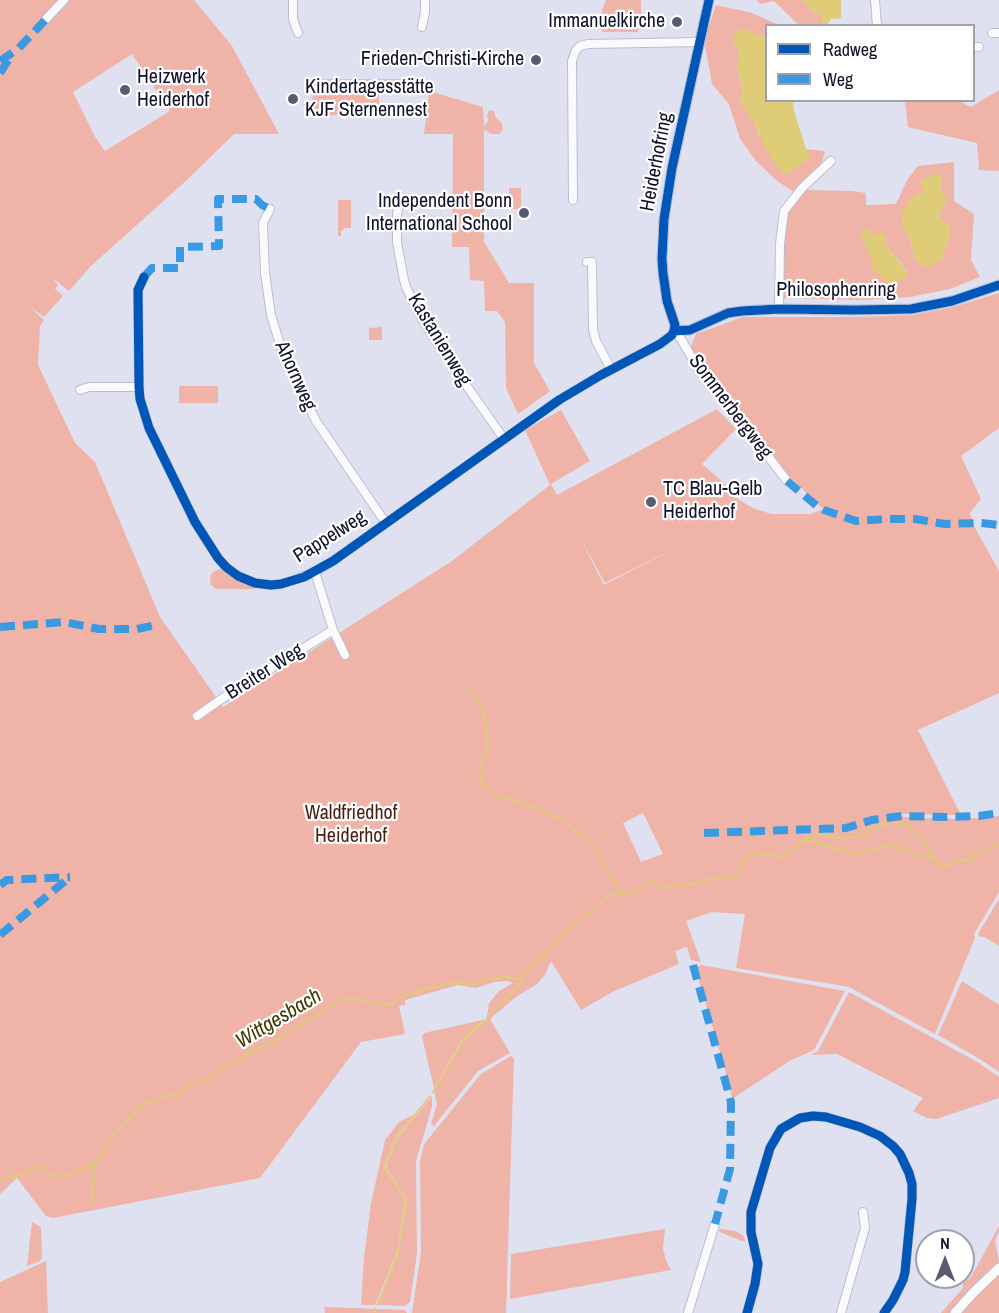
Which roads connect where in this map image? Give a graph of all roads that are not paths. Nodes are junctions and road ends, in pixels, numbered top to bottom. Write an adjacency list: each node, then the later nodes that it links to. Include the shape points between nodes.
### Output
1 (64, 0): 6 (street)
2 (293, 0): 9 (street)
3 (425, 0): 8 (street)
4 (709, 0): 10 (street, Heiderhofring)
5 (875, 0): 7 (street)
6 (46, 19)
7 (877, 24)
8 (422, 27)
9 (298, 33)
10 (700, 42): 13 (street, via 588,44 576,50 572,62); 19 (street, Heiderhofring, via 672,168 662,237 663,273)
11 (831, 161): 18 (street, via 784,211)
12 (401, 197): 23 (street, Kastanienweg, via 397,242 406,286 445,355)
13 (573, 200)
14 (270, 209): 25 (street, Ahornweg, via 263,223 265,273 271,315 286,361 316,421)
15 (587, 262): 20 (street, via 592,262 593,328)
16 (144, 277): 21 (street, Pappelweg, via 138,290)
17 (999, 285): 18 (street, Philosophenring, via 952,301 911,309)
18 (779, 309): 19 (street, Philosophenring, via 728,313 690,330)
19 (674, 331): 20 (street, Pappelweg, via 660,344); 24 (street, Sommerbergweg, via 712,388 737,414)
20 (611, 369): 23 (street, Pappelweg)
21 (139, 387): 22 (street); 26 (street, Pappelweg, via 149,428 180,493 226,567 255,583 271,585)
22 (80, 390)
23 (504, 439): 25 (street, Pappelweg)
24 (787, 481)
25 (386, 522): 26 (street, Pappelweg)
26 (315, 572): 27 (street)
27 (333, 630): 28 (street); 29 (street, Breiter Weg)
28 (345, 655)
29 (197, 716)
30 (863, 1212): 35 (street, via 865,1228)
31 (715, 1224): 33 (street)
32 (999, 1268): 37 (street)
33 (688, 1313)
34 (747, 1313): 36 (street, via 758,1264 751,1212 770,1148 780,1129 813,1116 880,1136 900,1154 909,1173 912,1199 905,1272)
35 (841, 1313)
36 (884, 1313)
37 (955, 1313)

